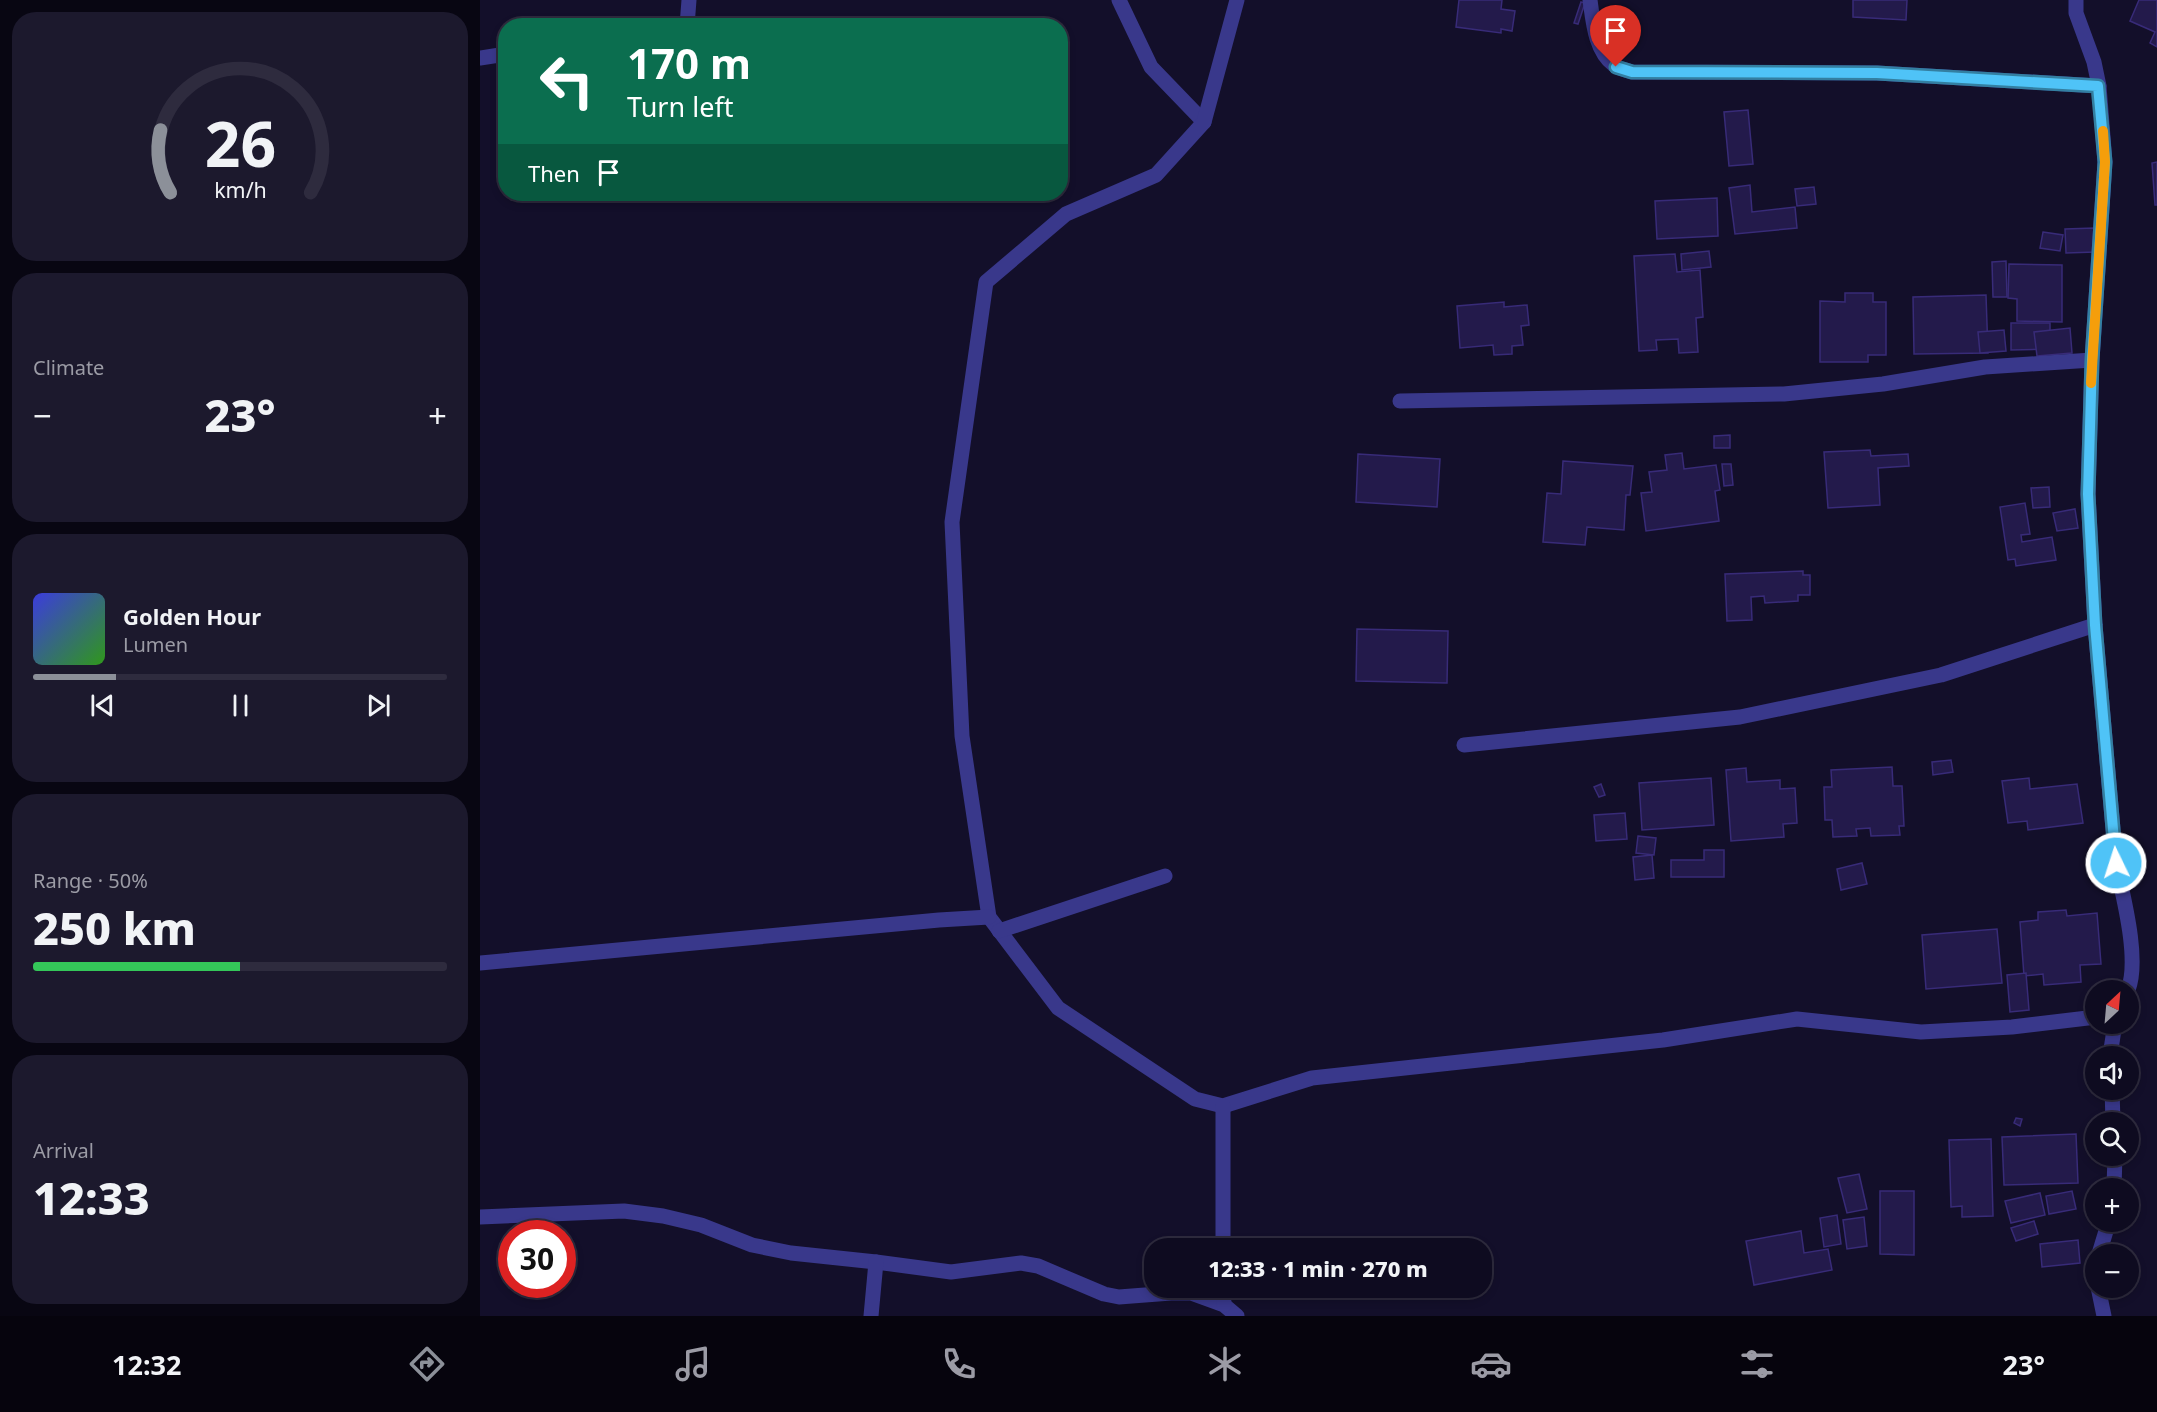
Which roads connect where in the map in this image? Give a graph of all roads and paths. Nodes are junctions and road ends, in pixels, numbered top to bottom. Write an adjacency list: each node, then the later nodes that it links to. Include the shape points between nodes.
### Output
1 (689, 0): 6 (street)
2 (1119, 0): 10 (street, via 1151,67)
3 (1237, 0): 10 (street)
4 (1590, 0): 9 (street, via 1594,30 1606,59 1632,72 1877,73)
5 (2076, 0): 9 (street, via 2076,13 2094,62)
6 (688, 18)
7 (498, 55): 8 (street)
8 (480, 57)
9 (2098, 86): 11 (street, via 2105,162)
10 (1204, 122): 16 (street, via 1156,175 1066,214 986,282 952,522 962,736)
11 (2092, 360): 12 (street, via 1985,367 1883,384 1784,394); 13 (street, via 2088,494)
12 (1400, 401)
13 (2095, 625): 14 (street, via 1941,675 1740,717); 19 (street, via 2116,863 2134,967)
14 (1464, 745)
15 (1165, 876): 17 (street)
16 (989, 917): 17 (street); 18 (street)
17 (999, 931): 21 (street, via 1058,1008 1196,1099)
18 (480, 963)
19 (2131, 980)
20 (2085, 1018): 21 (street, via 1921,1032 1797,1019 1663,1040 1312,1078)
21 (1222, 1106): 23 (street)
22 (480, 1217): 24 (street, via 624,1211 701,1224 752,1245 791,1254)
23 (1223, 1238)
24 (876, 1262): 27 (street, via 951,1272 1021,1263 1038,1266 1104,1294 1119,1297 1186,1292); 28 (street)
25 (1224, 1298): 27 (street)
26 (2100, 1298): 30 (street)
27 (1224, 1305): 29 (street)
28 (871, 1316)
29 (1237, 1316)
30 (2104, 1316)

